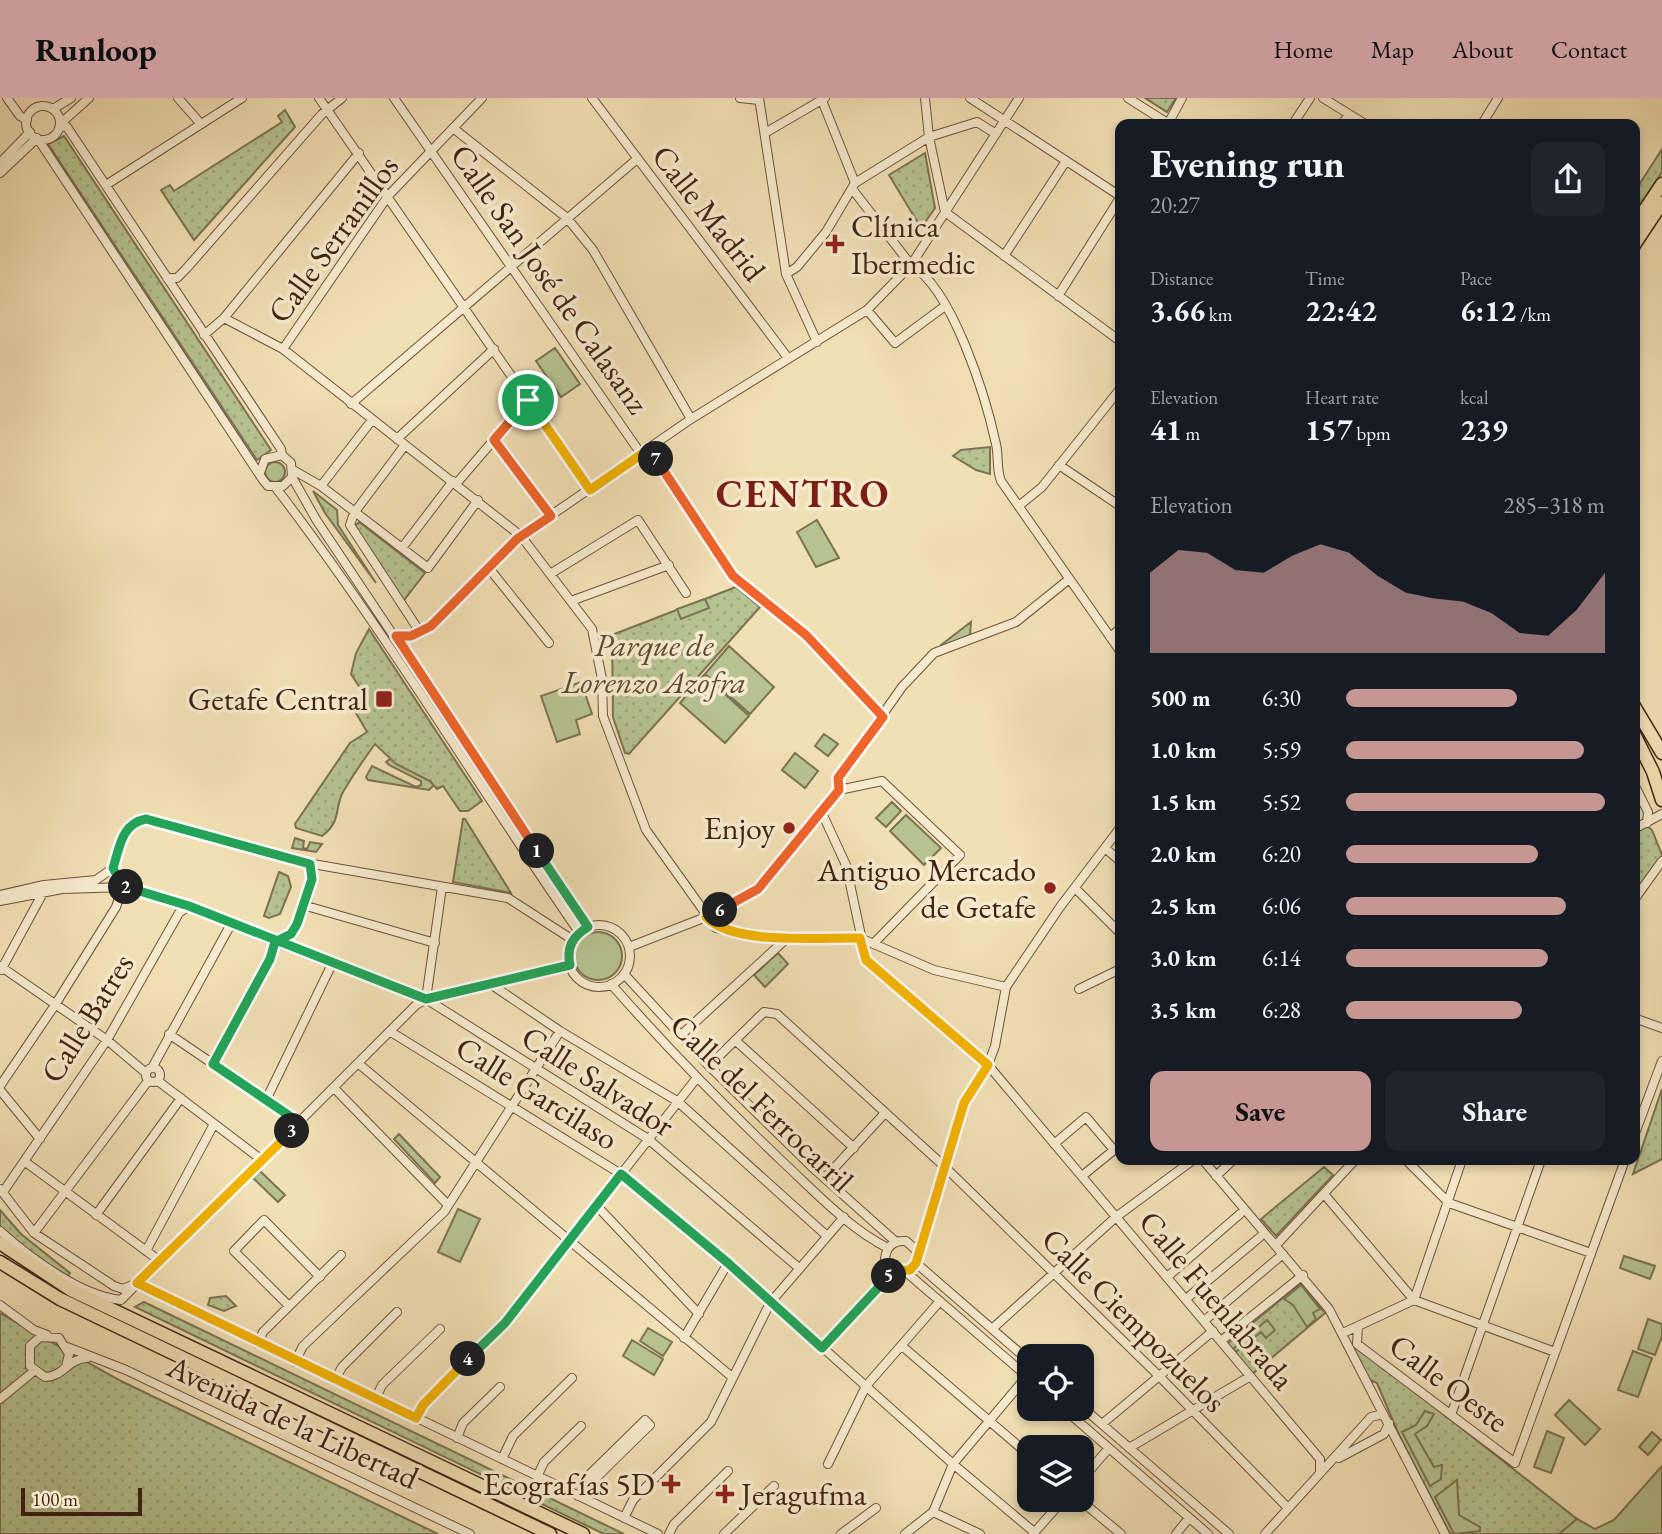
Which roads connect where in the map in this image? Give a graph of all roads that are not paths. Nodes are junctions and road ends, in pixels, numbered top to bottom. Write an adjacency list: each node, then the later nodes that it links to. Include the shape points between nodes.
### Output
1 (8, 98): 32 (street)
2 (43, 98): 23 (street)
3 (71, 98): 23 (street)
4 (89, 98): 35 (street)
5 (178, 98): 34 (street)
6 (242, 98): 34 (street)
7 (319, 98): 24 (street)
8 (342, 98): 24 (street)
9 (394, 98): 41 (street, Calle San José de Calasanz)
10 (482, 98): 36 (street, Calle Serranillos)
11 (592, 98): 43 (street, Calle Madrid)
12 (740, 98): 21 (street)
13 (925, 98): 40 (street)
14 (970, 98): 33 (street)
15 (1018, 98): 33 (street)
16 (1128, 98): 26 (street)
17 (1182, 98): 27 (street)
18 (1310, 98): 28 (street)
19 (1324, 98): 25 (street)
20 (1498, 98): 31 (street)
21 (759, 99): 37 (street)
22 (823, 99): 37 (street); 49 (street)
23 (51, 107): 32 (street, via 37,107); 35 (street)
24 (327, 109): 42 (street); 62 (street, via 186,269 177,278)
25 (1349, 114): 29 (street); 30 (street)
26 (1161, 119)
27 (1172, 119)
28 (1296, 119)
29 (1346, 119)
30 (1357, 119)
31 (1485, 119)
32 (27, 120): 39 (street)
33 (1004, 120): 38 (street); 44 (street)
34 (201, 124): 48 (street)
35 (60, 125): 39 (street, via 54,136); 48 (street, via 67,127)
36 (453, 128): 41 (street, Calle Serranillos); 56 (street)
37 (765, 133): 61 (street)
38 (996, 134): 40 (street, via 977,122); 54 (street)
39 (35, 136): 45 (street); 46 (street); 86 (street)
40 (929, 137): 49 (street); 54 (street)
41 (431, 150): 51 (street, Calle Serranillos); 60 (street, Calle San José de Calasanz)
42 (359, 153): 51 (street); 67 (street)
43 (637, 159): 56 (street); 73 (street, Calle Madrid)
44 (1066, 161): 50 (street); 58 (street)
45 (0, 163)
46 (0, 173)
47 (1662, 184): 55 (highway)
48 (106, 185): 62 (street)
49 (854, 186): 59 (street); 61 (street, via 826,232)
50 (1115, 194)
51 (388, 196): 64 (street); 71 (street, Calle Serranillos)
52 (1662, 203): 57 (highway)
53 (1115, 205): 63 (street)
54 (945, 212): 58 (street); 59 (street)
55 (1640, 217)
56 (567, 218): 60 (street); 77 (street, via 593,250)
57 (1640, 236)
58 (1003, 256): 63 (street)
59 (911, 265): 65 (street, via 922,272); 66 (street)
60 (511, 267): 64 (street); 83 (street, Calle San José de Calasanz)
61 (786, 274): 70 (street)
62 (167, 278): 68 (street)
63 (1058, 296): 69 (street)
64 (464, 306): 72 (street); 76 (street)
65 (945, 306): 66 (street, via 894,344); 94 (street, via 970,355 996,446 997,471)
66 (867, 310): 70 (street)
67 (225, 318): 68 (street); 71 (street)
68 (204, 335): 84 (street)
69 (1115, 336)
70 (817, 342): 73 (street)
71 (283, 349): 76 (street)
72 (494, 349): 75 (street); 79 (street)
73 (788, 358): 77 (street)
74 (1115, 395): 85 (street)
75 (528, 400): 80 (street); 91 (street)
76 (351, 404): 78 (street)
77 (691, 419): 82 (street)
78 (372, 420): 79 (street); 89 (street)
79 (397, 439): 81 (street)
80 (494, 440): 88 (street); 96 (street)
81 (405, 445): 88 (street); 95 (street)
82 (649, 449): 83 (street); 112 (street, via 733,576 806,635)
83 (641, 454): 91 (street)
84 (282, 455): 86 (street, via 265,459); 87 (street, via 291,463)
85 (1059, 465): 93 (street); 94 (street)
86 (260, 473): 90 (street, via 268,486)
87 (292, 474): 89 (street); 90 (street, via 288,483); 107 (street, via 317,521)
88 (454, 482): 92 (street); 98 (street)
89 (321, 486): 95 (street)
90 (276, 488): 143 (street, via 388,642 488,801)
91 (590, 490): 96 (street)
92 (478, 500): 97 (street); 98 (street, via 428,568)
93 (1115, 501)
94 (1020, 505): 102 (street)
95 (354, 513): 98 (street); 106 (street, via 350,530 417,629)
96 (551, 516): 97 (street)
97 (521, 536): 100 (street); 101 (street)
98 (402, 548)
99 (669, 565): 101 (street, via 638,520); 103 (street); 104 (street)
100 (488, 567): 106 (street, via 431,626); 109 (street)
101 (550, 573): 104 (street)
102 (1068, 580): 108 (street); 112 (street, via 1016,622 934,653 902,687)
103 (686, 593)
104 (571, 601): 139 (street, via 592,629 602,679 603,716 646,830)
105 (1115, 634): 108 (street)
106 (415, 635): 107 (street)
107 (396, 636): 141 (street)
108 (1110, 638): 110 (street)
109 (549, 642)
110 (1115, 644)
111 (1640, 716): 114 (highway)
112 (883, 717): 115 (street, via 838,778)
113 (1640, 746): 117 (highway)
114 (1662, 753)
115 (839, 790): 118 (street); 149 (street, via 882,780 960,855)
116 (1640, 796): 120 (street, via 1648,812)
117 (1662, 800)
118 (822, 813): 139 (street, via 758,889); 144 (street, Calle Fuenlabrada, via 846,865)
119 (1662, 814): 120 (street)
120 (1647, 823): 121 (street)
121 (1640, 826)
122 (1115, 835): 123 (street)
123 (1105, 848): 124 (street); 133 (street)
124 (1115, 857)
125 (1662, 860): 129 (street)
126 (310, 864): 128 (street, via 146,819 125,832); 132 (street); 137 (street, via 312,879)
127 (1662, 866): 129 (street)
128 (113, 868): 131 (street); 135 (street, via 96,880)
129 (1655, 873): 130 (street)
130 (1640, 886)
131 (123, 887): 134 (street, Calle Salvador); 138 (street, Calle Salvador); 161 (street, via 116,907)
132 (442, 887): 145 (street, via 508,898); 148 (street)
133 (1075, 888): 142 (street); 158 (street)
134 (44, 891): 136 (street, Calle Salvador); 153 (street)
135 (0, 895)
136 (0, 901)
137 (303, 905): 147 (street, via 294,930); 148 (street)
138 (189, 906): 140 (street, Calle Salvador); 168 (street, Calle Batres, via 179,914)
139 (706, 917): 146 (street, via 716,928); 150 (street)
140 (231, 925): 147 (street, Calle Salvador); 166 (street)
141 (588, 927): 143 (street); 150 (street, via 612,928)
142 (1115, 928)
143 (579, 932): 145 (street)
144 (860, 938): 146 (street); 149 (street); 173 (street, Calle Fuenlabrada, via 866,960)
145 (573, 940): 152 (street)
146 (785, 940): 167 (street)
147 (277, 943): 151 (street, Calle Salvador); 171 (street)
148 (435, 943): 160 (street)
149 (873, 944): 158 (street, via 934,970)
150 (629, 947): 155 (street)
151 (332, 964): 160 (street, Calle Salvador); 181 (street)
152 (570, 965): 156 (street, via 584,982 600,987); 157 (street)
153 (1, 969): 161 (street)
154 (1115, 971): 159 (street)
155 (624, 974): 156 (street); 167 (street, Calle del Ferrocarril)
156 (611, 984): 177 (street, Calle del Ferrocarril)
157 (492, 985): 160 (street); 164 (street)
158 (1006, 987): 173 (street)
159 (1079, 989)
160 (426, 999): 165 (street); 175 (street, Calle Salvador)
161 (55, 1005): 168 (street); 178 (street)
162 (1640, 1020): 163 (street)
163 (1662, 1028)
164 (560, 1031): 175 (street); 182 (street)
165 (391, 1032): 172 (street); 183 (street, Calle Garcilaso)
166 (169, 1034): 171 (street); 176 (street)
167 (680, 1036): 174 (street, Calle del Ferrocarril)
168 (107, 1040): 176 (street); 188 (street, Calle Batres)
169 (735, 1041): 174 (street); 184 (street, Calle Ciempozuelos, via 764,1012 777,1014); 191 (street)
170 (1662, 1061): 185 (street)
171 (213, 1064): 181 (street)
172 (359, 1064): 179 (street); 194 (street)
173 (988, 1065): 190 (street, Calle Fuenlabrada); 203 (street, via 964,1103)
174 (709, 1066): 207 (street, Calle del Ferrocarril)
175 (535, 1069): 183 (street); 189 (street, Calle Salvador)
176 (151, 1076): 180 (street); 209 (street)
177 (696, 1079): 182 (street); 216 (street, Calle del Ferrocarril)
178 (0, 1088): 188 (street)
179 (335, 1089): 186 (street); 212 (street)
180 (181, 1098): 187 (street); 215 (street)
181 (266, 1100): 186 (street)
182 (677, 1101): 189 (street); 221 (street)
183 (512, 1107): 194 (street); 204 (street, Calle Garcilaso)
184 (885, 1113): 191 (street); 203 (street, Calle Ciempozuelos)
185 (1640, 1120)
186 (300, 1123): 192 (street)
187 (214, 1125): 192 (street); 228 (street)
188 (40, 1139): 193 (street, Calle Batres)
189 (648, 1139): 204 (street); 237 (street, Calle Salvador)
190 (1054, 1144): 205 (street, Calle Fuenlabrada); 205 (street, via 1086,1117 1114,1150)
191 (854, 1147): 207 (street)
192 (262, 1160): 233 (street)
193 (24, 1161): 208 (street, Calle Batres); 209 (street)
194 (476, 1161): 212 (street); 223 (street)
195 (1186, 1165): 217 (street)
196 (1207, 1165): 206 (street)
197 (1228, 1165): 206 (street)
198 (1350, 1165): 210 (street)
199 (1411, 1165): 211 (street)
200 (1460, 1165): 211 (street)
201 (1539, 1165): 218 (street)
202 (1624, 1165): 230 (street)
203 (945, 1167): 229 (street); 240 (street, Calle Ciempozuelos)
204 (621, 1174): 213 (street); 235 (street, Calle Garcilaso)
205 (1082, 1176): 217 (street, Calle Fuenlabrada)
206 (1216, 1176): 226 (street)
207 (825, 1178): 225 (street, Calle del Ferrocarril)
208 (1, 1191): 220 (street)
209 (66, 1192): 215 (street); 220 (street)
210 (1324, 1194): 226 (street); 247 (street)
211 (1449, 1203): 218 (street); 247 (street)
212 (448, 1205): 273 (street, via 303,1346)
213 (596, 1205): 223 (street); 252 (street)
214 (1240, 1214): 243 (street)
215 (96, 1215): 228 (street)
216 (844, 1217): 221 (street); 227 (street, Calle del Ferrocarril)
217 (1116, 1217): 240 (street); 243 (street, Calle Fuenlabrada)
218 (1518, 1229): 230 (street); 256 (street)
219 (0, 1231): 244 (street, via 24,1252 101,1298 121,1300)
220 (34, 1233): 244 (street, via 114,1286 123,1289)
221 (827, 1236): 237 (street)
222 (1260, 1237): 245 (street)
223 (569, 1240): 262 (street); 291 (street, via 505,1323 426,1401)
224 (0, 1242): 323 (highway, via 71,1290)
225 (896, 1242): 227 (street); 229 (street, via 906,1241)
226 (1276, 1245): 231 (street)
227 (888, 1248): 238 (street, via 886,1259)
228 (146, 1251): 233 (street)
229 (917, 1251): 236 (street)
230 (1591, 1253): 271 (street)
231 (1283, 1254): 241 (street); 254 (street)
232 (341, 1255): 242 (street)
233 (160, 1261): 244 (street)
234 (0, 1262): 322 (highway, via 60,1299)
235 (728, 1263): 248 (street, Calle Garcilaso); 252 (street)
236 (916, 1263): 239 (street); 258 (street)
237 (799, 1268): 248 (street)
238 (894, 1271): 239 (street); 269 (street)
239 (906, 1272): 246 (street)
240 (1053, 1274): 258 (street); 277 (street, Calle Ciempozuelos)
241 (1303, 1275): 260 (street); 263 (street)
242 (320, 1277): 250 (street); 250 (street, via 264,1220 234,1251)
243 (1167, 1277): 245 (street, Calle Fuenlabrada)
244 (137, 1283): 264 (street)
245 (1186, 1299): 254 (street, Calle Fuenlabrada)
246 (940, 1300): 266 (street); 275 (street)
247 (1414, 1300): 255 (street); 256 (street)
248 (770, 1303): 269 (street, Calle Garcilaso); 278 (street)
249 (0, 1305): 253 (street)
250 (289, 1306): 264 (street, via 263,1332)
251 (397, 1312): 281 (street, via 342,1367)
252 (699, 1314): 262 (street)
253 (21, 1321): 261 (street); 265 (street)
254 (1204, 1321): 259 (street, Calle Fuenlabrada)
255 (1358, 1326): 260 (street); 267 (street, Calle Oeste)
256 (1482, 1327): 271 (street); 289 (street)
257 (440, 1329): 286 (street, via 382,1385)
258 (992, 1329): 270 (street)
259 (1213, 1331): 263 (street, Calle Fuenlabrada); 277 (street)
260 (1343, 1333): 267 (street)
261 (47, 1335): 265 (street); 268 (street, via 59,1338)
262 (684, 1338): 278 (street)
263 (1221, 1341): 279 (street, Calle Fuenlabrada)
264 (258, 1344): 273 (street)
265 (30, 1346): 276 (street, via 28,1359)
266 (902, 1346): 282 (street); 292 (street)
267 (1353, 1346): 288 (street); 289 (street, Calle Oeste)
268 (67, 1347): 272 (street, Avenida de la Libertad); 274 (street)
269 (822, 1348): 282 (street, Calle Garcilaso)
270 (1017, 1351)
271 (1555, 1352): 289 (street, Calle Oeste, via 1518,1459 1511,1462)
272 (93, 1358): 274 (street, via 78,1358); 321 (street, Avenida de la Libertad)
273 (295, 1362): 281 (street)
274 (66, 1367): 276 (street, via 51,1377)
275 (1017, 1367)
276 (34, 1371): 285 (street)
277 (1158, 1375): 287 (street, Calle Ciempozuelos); 296 (street)
278 (732, 1377): 318 (street, via 711,1422 633,1500)
279 (1249, 1377): 287 (street); 309 (street, Calle Fuenlabrada, via 1320,1459)
280 (572, 1378): 303 (street, via 513,1436)
281 (335, 1380): 286 (street)
282 (866, 1386): 304 (street); 305 (street, Calle Garcilaso)
283 (500, 1387): 299 (street, via 463,1423)
284 (1017, 1389): 292 (street)
285 (0, 1399)
286 (375, 1400): 291 (street)
287 (1192, 1410): 302 (street); 314 (street, Calle Ciempozuelos)
288 (1383, 1414): 294 (street); 295 (street)
289 (1451, 1415)
290 (1094, 1417): 296 (street)
291 (416, 1418): 299 (street)
292 (989, 1420): 300 (street); 305 (street)
293 (1078, 1421): 301 (street)
294 (1368, 1422): 298 (street); 306 (street)
295 (1389, 1423): 298 (street, via 1384,1434); 335 (street)
296 (1102, 1424): 302 (street)
297 (581, 1426): 310 (street, via 544,1462)
298 (1377, 1435): 306 (street)
299 (457, 1438): 303 (street)
300 (1017, 1444)
301 (1109, 1448): 307 (street); 319 (street)
302 (1129, 1448): 333 (street)
303 (502, 1459): 310 (street)
304 (828, 1464)
305 (953, 1464): 315 (street); 320 (street, Calle Garcilaso)
306 (1329, 1464): 309 (street)
307 (1094, 1465)
308 (729, 1471): 325 (street)
309 (1320, 1472): 314 (street)
310 (537, 1477): 312 (street)
311 (774, 1486): 326 (street)
312 (579, 1494): 312 (street, via 650,1425 645,1420 588,1476); 318 (street)
313 (876, 1508): 327 (street)
314 (1289, 1508): 334 (street)
315 (933, 1512): 328 (street); 329 (street)
316 (1052, 1512): 320 (street)
317 (1094, 1512): 330 (street)
318 (624, 1518): 324 (street)
319 (1189, 1518): 331 (street); 332 (street)
320 (1034, 1533)
321 (470, 1534)
322 (550, 1534)
323 (583, 1534)
324 (658, 1534)
325 (669, 1534)
326 (724, 1534)
327 (841, 1534)
328 (905, 1534)
329 (980, 1534)
330 (1121, 1534)
331 (1176, 1534)
332 (1208, 1534)
333 (1229, 1534)
334 (1265, 1534)
335 (1445, 1534)

